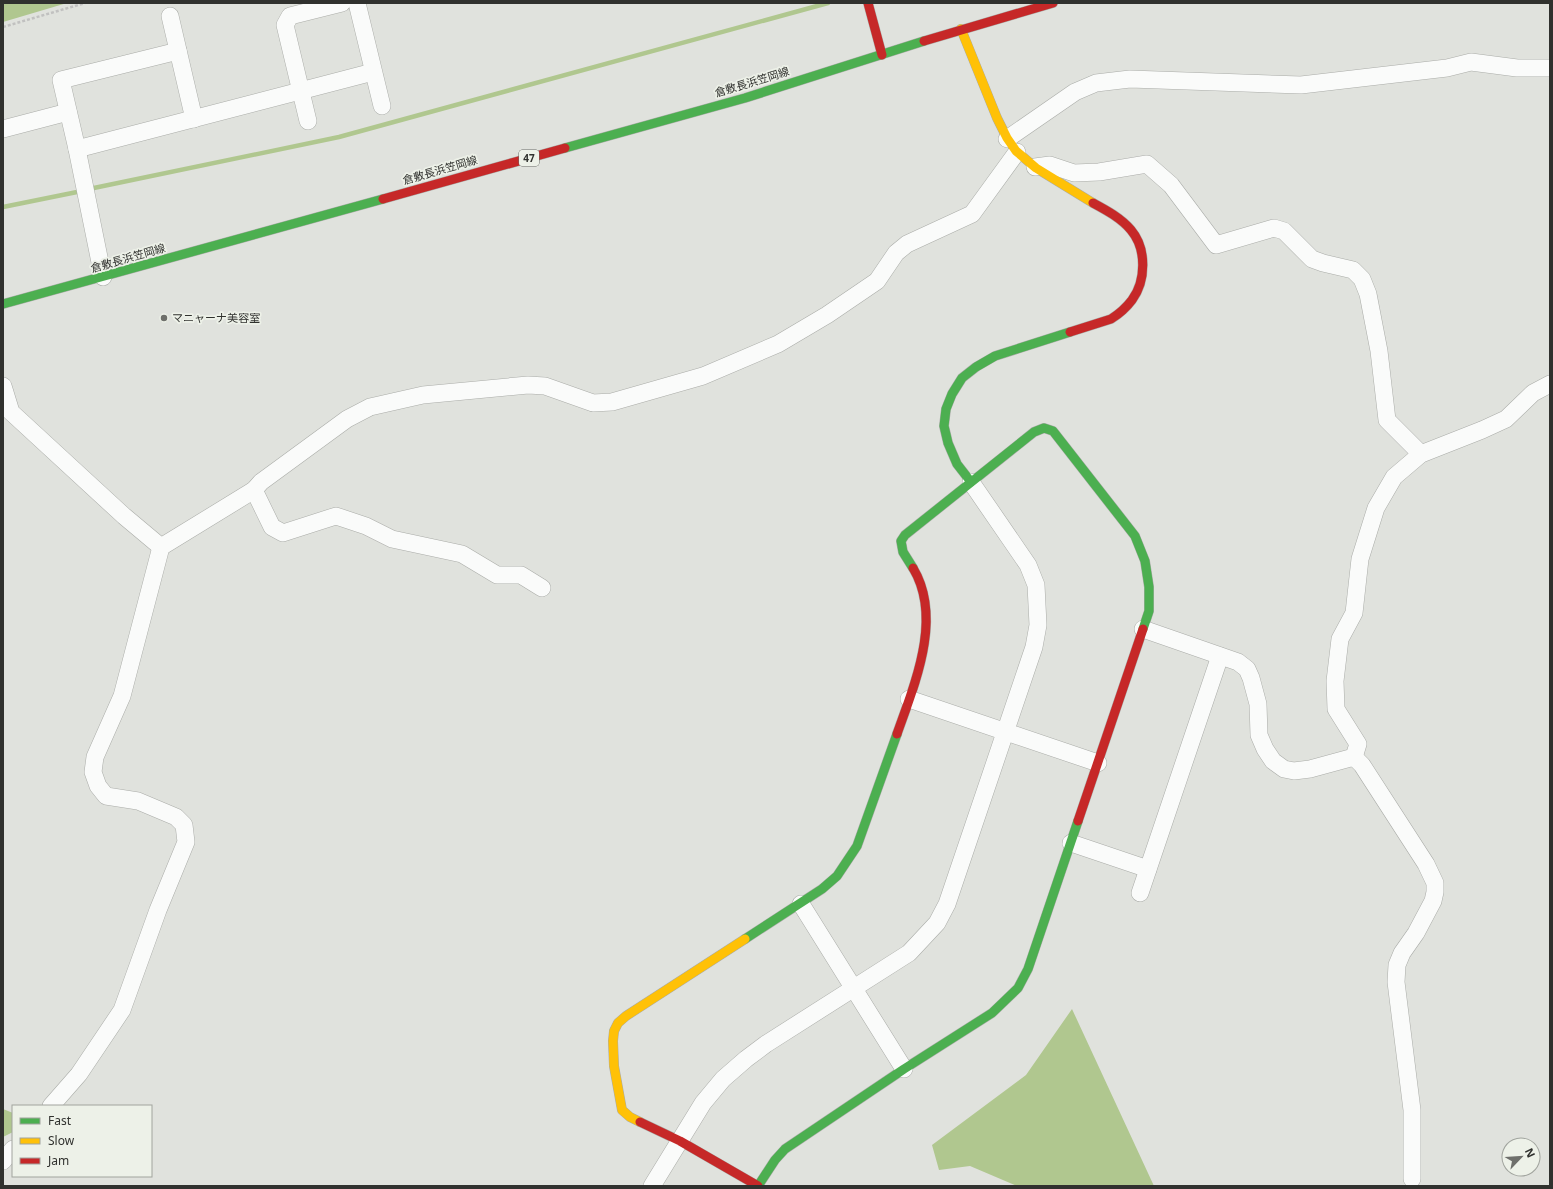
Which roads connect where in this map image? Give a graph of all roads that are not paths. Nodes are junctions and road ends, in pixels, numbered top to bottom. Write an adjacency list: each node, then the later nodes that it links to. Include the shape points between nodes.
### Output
1 (342, 3): 11 (street, via 290,16 285,26)
2 (357, 3): 10 (street)
3 (868, 3): 8 (street)
4 (1053, 3): 6 (street, 倉敷長浜笠岡線 / 47)
5 (170, 16): 7 (street)
6 (961, 29): 8 (street, 倉敷長浜笠岡線 / 47); 17 (street, via 971,59)
7 (178, 52): 13 (street, via 61,80); 14 (street)
8 (882, 55): 21 (street, 倉敷長浜笠岡線 / 47, via 738,100)
9 (1550, 68): 17 (street, via 1517,68 1472,62 1447,68 1301,85 1130,79 1096,83 1075,92)
10 (373, 72): 11 (street); 12 (street)
11 (301, 91): 14 (street); 15 (street)
12 (382, 106)
13 (68, 112): 16 (street); 18 (street)
14 (194, 119): 18 (street)
15 (308, 121)
16 (3, 129)
17 (1007, 139): 19 (street)
18 (77, 149): 21 (street)
19 (1017, 152): 20 (street); 27 (street, via 972,214 907,244 896,253 877,281 778,344 703,376 612,402 593,403 545,386 528,385 423,395 370,407 347,419 260,482)
20 (1035, 167): 25 (street, via 1050,165 1074,173 1099,172 1147,164 1171,185 1216,245 1274,228 1284,231 1312,259 1353,270 1362,279 1368,294 1379,351 1387,420); 26 (street, via 1118,218 1132,230 1143,261 1141,278 1130,303 1111,319 995,356 962,378 946,409 944,426 957,464)
21 (103, 277): 22 (street, 倉敷長浜笠岡線 / 47)
22 (3, 304)
23 (1550, 384): 25 (street, via 1533,393 1506,419)
24 (3, 386): 28 (street, via 11,412)
25 (1420, 454): 34 (street, via 1394,477 1376,508 1360,559 1354,613 1340,639 1336,709 1358,744)
26 (971, 482): 30 (street, via 1034,432 1044,428 1052,431 1134,536 1145,561 1149,587 1149,611); 32 (street, via 905,535 901,541 903,552 917,575 924,596 927,620 924,646); 33 (street, via 1028,564 1036,586 1038,625 1034,646)
27 (254, 490): 28 (street); 29 (street, via 272,527 283,533 336,516 366,526 392,539 462,554 497,575 521,575)
28 (161, 547): 42 (street, via 122,696 95,757 93,772 98,786 106,796 138,801 176,816 184,825 186,842 122,1010 79,1074)
29 (542, 588)
30 (1144, 629): 31 (street); 35 (street)
31 (1220, 656): 34 (street, via 1238,662 1247,669 1258,704 1259,735 1265,749 1284,769 1310,769); 37 (street)
32 (909, 699): 33 (street); 39 (street, via 857,846 837,876)
33 (1006, 733): 35 (street); 40 (street, via 947,904 937,923 909,953)
34 (1354, 757): 46 (street, via 1407,833 1432,873 1435,883 1433,902 1397,965 1396,982 1412,1110)
35 (1098, 763): 36 (street)
36 (1072, 843): 37 (street); 41 (street, via 1028,969 1018,988 992,1013)
37 (1148, 868): 38 (street)
38 (1140, 893)
39 (801, 904): 40 (street); 43 (street, via 626,1016 616,1025 613,1053 622,1110)
40 (853, 988): 41 (street); 43 (street, via 746,1059 723,1079 703,1103)
41 (904, 1069): 48 (street, via 785,1149)
42 (52, 1105)
43 (680, 1141): 47 (street); 48 (street)
44 (12, 1150): 45 (street)
45 (3, 1161)
46 (1412, 1179)
47 (652, 1186)
48 (758, 1186)

